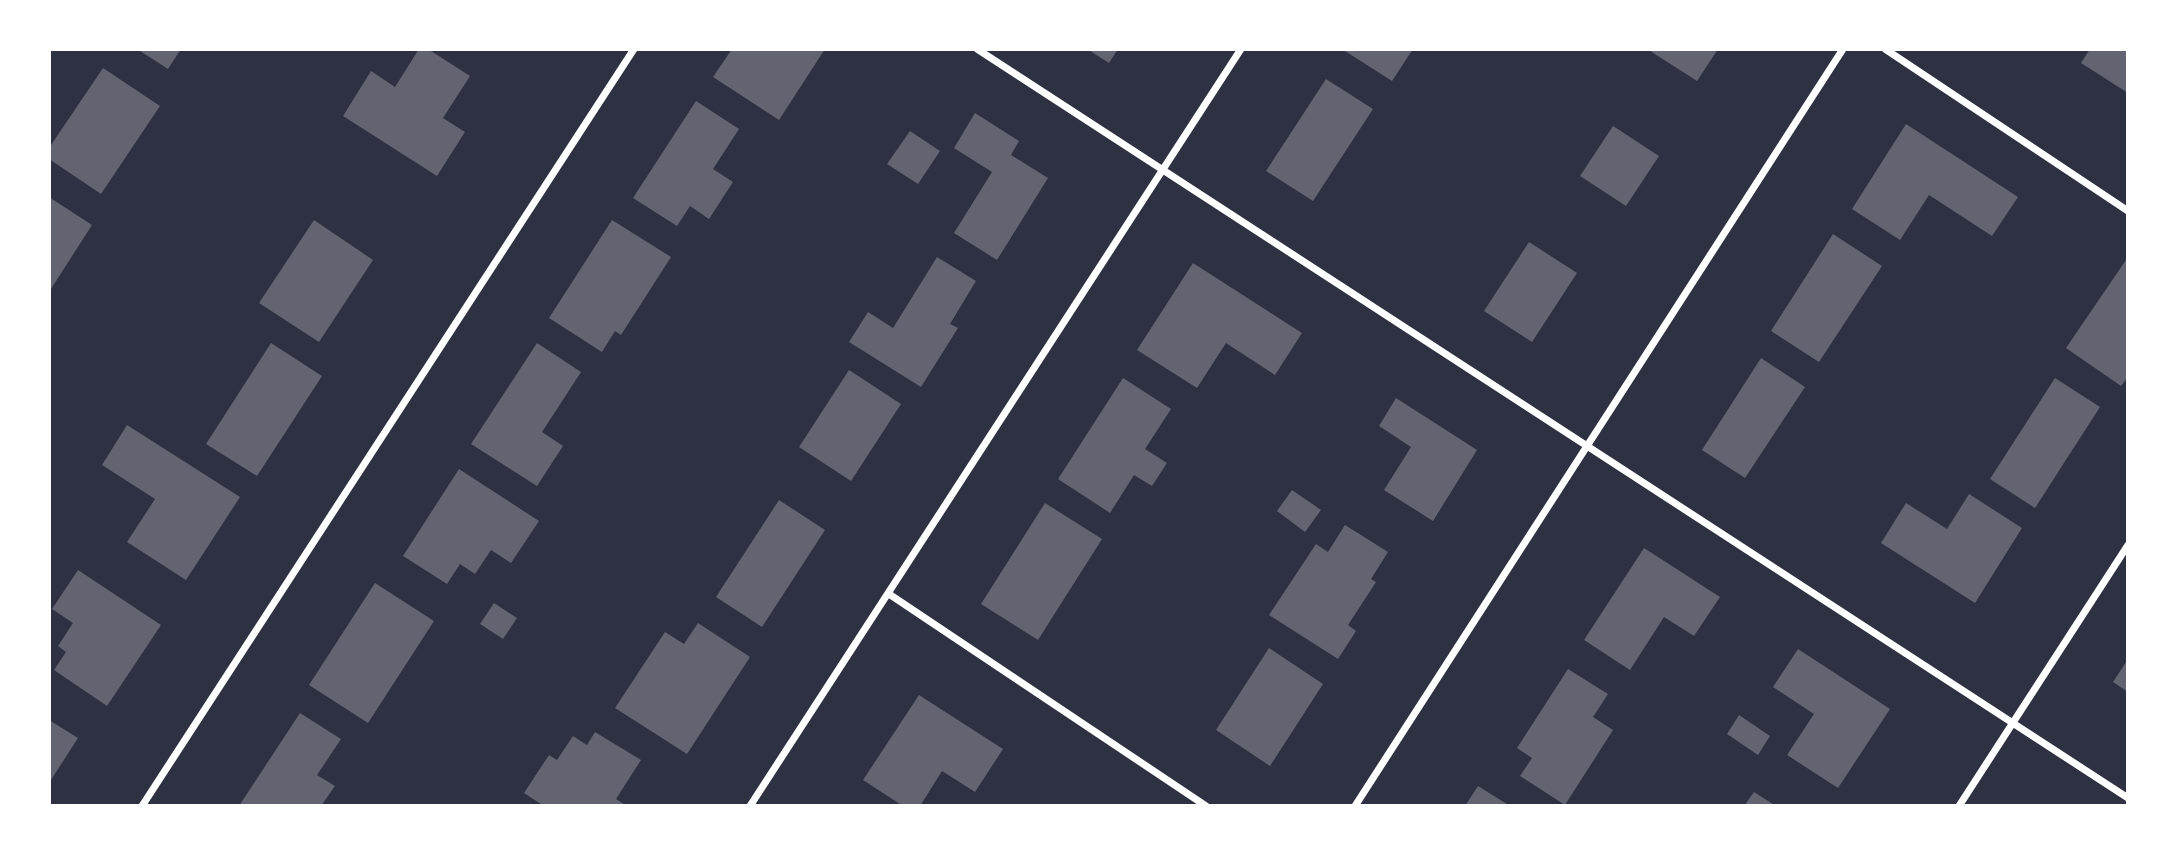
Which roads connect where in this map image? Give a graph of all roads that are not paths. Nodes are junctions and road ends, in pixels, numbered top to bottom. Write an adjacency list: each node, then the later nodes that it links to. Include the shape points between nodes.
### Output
1 (634, 49): 13 (street)
2 (977, 49): 6 (street)
3 (1241, 49): 6 (street)
4 (1843, 49): 8 (street)
5 (1885, 49): 7 (street)
6 (1162, 171): 8 (street); 10 (street)
7 (2128, 211)
8 (1588, 447): 11 (street); 16 (street)
9 (2128, 545): 11 (street)
10 (889, 594): 14 (street); 15 (street)
11 (2012, 722): 12 (street); 17 (street)
12 (2128, 798)
13 (142, 806)
14 (750, 806)
15 (1206, 806)
16 (1355, 806)
17 (1959, 806)

